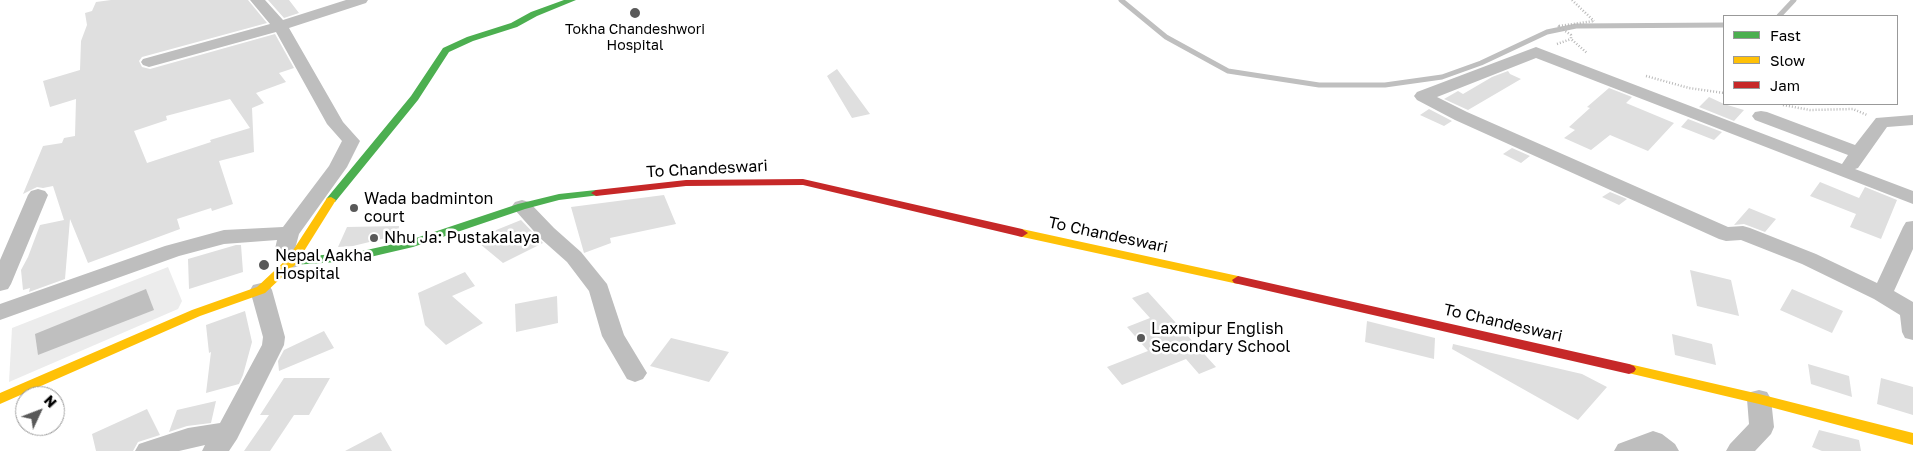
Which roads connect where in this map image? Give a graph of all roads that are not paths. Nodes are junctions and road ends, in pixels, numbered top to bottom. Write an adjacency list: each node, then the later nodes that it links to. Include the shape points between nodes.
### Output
1 (257, 0): 4 (street)
2 (361, 0): 4 (street)
3 (572, 0): 15 (street, via 446,50 415,98 329,202)
4 (280, 26): 5 (street); 14 (street, via 336,124 351,141 338,167)
5 (149, 62)
6 (1762, 116): 8 (street)
7 (1909, 124): 8 (street, via 1882,122)
8 (1859, 152): 9 (street)
9 (1846, 172): 11 (street); 18 (street, via 1536,52 1423,96 1726,234 1743,233 1809,259)
10 (38, 195): 16 (street)
11 (1913, 198)
12 (522, 206): 15 (street, To Chandeswari, via 409,244 353,257); 21 (street, via 574,257 599,289 613,336); 23 (street, To Chandeswari, via 559,197 686,183 803,182)
13 (1913, 227): 18 (street)
14 (289, 233): 15 (street, via 285,249); 19 (street, via 224,237 172,251)
15 (292, 261): 17 (street)
16 (0, 284)
17 (261, 290): 22 (street, via 196,313); 25 (street, via 274,337 272,345)
18 (1882, 294): 20 (street)
19 (0, 312)
20 (1912, 318)
21 (635, 373)
22 (0, 398)
23 (1759, 399): 24 (street, To Chandeswari); 29 (street, via 1762,427)
24 (1913, 439)
25 (221, 441): 26 (street, via 188,438)
26 (148, 451)
27 (1627, 451): 28 (street, via 1653,441)
28 (1666, 451)
29 (1739, 451)

